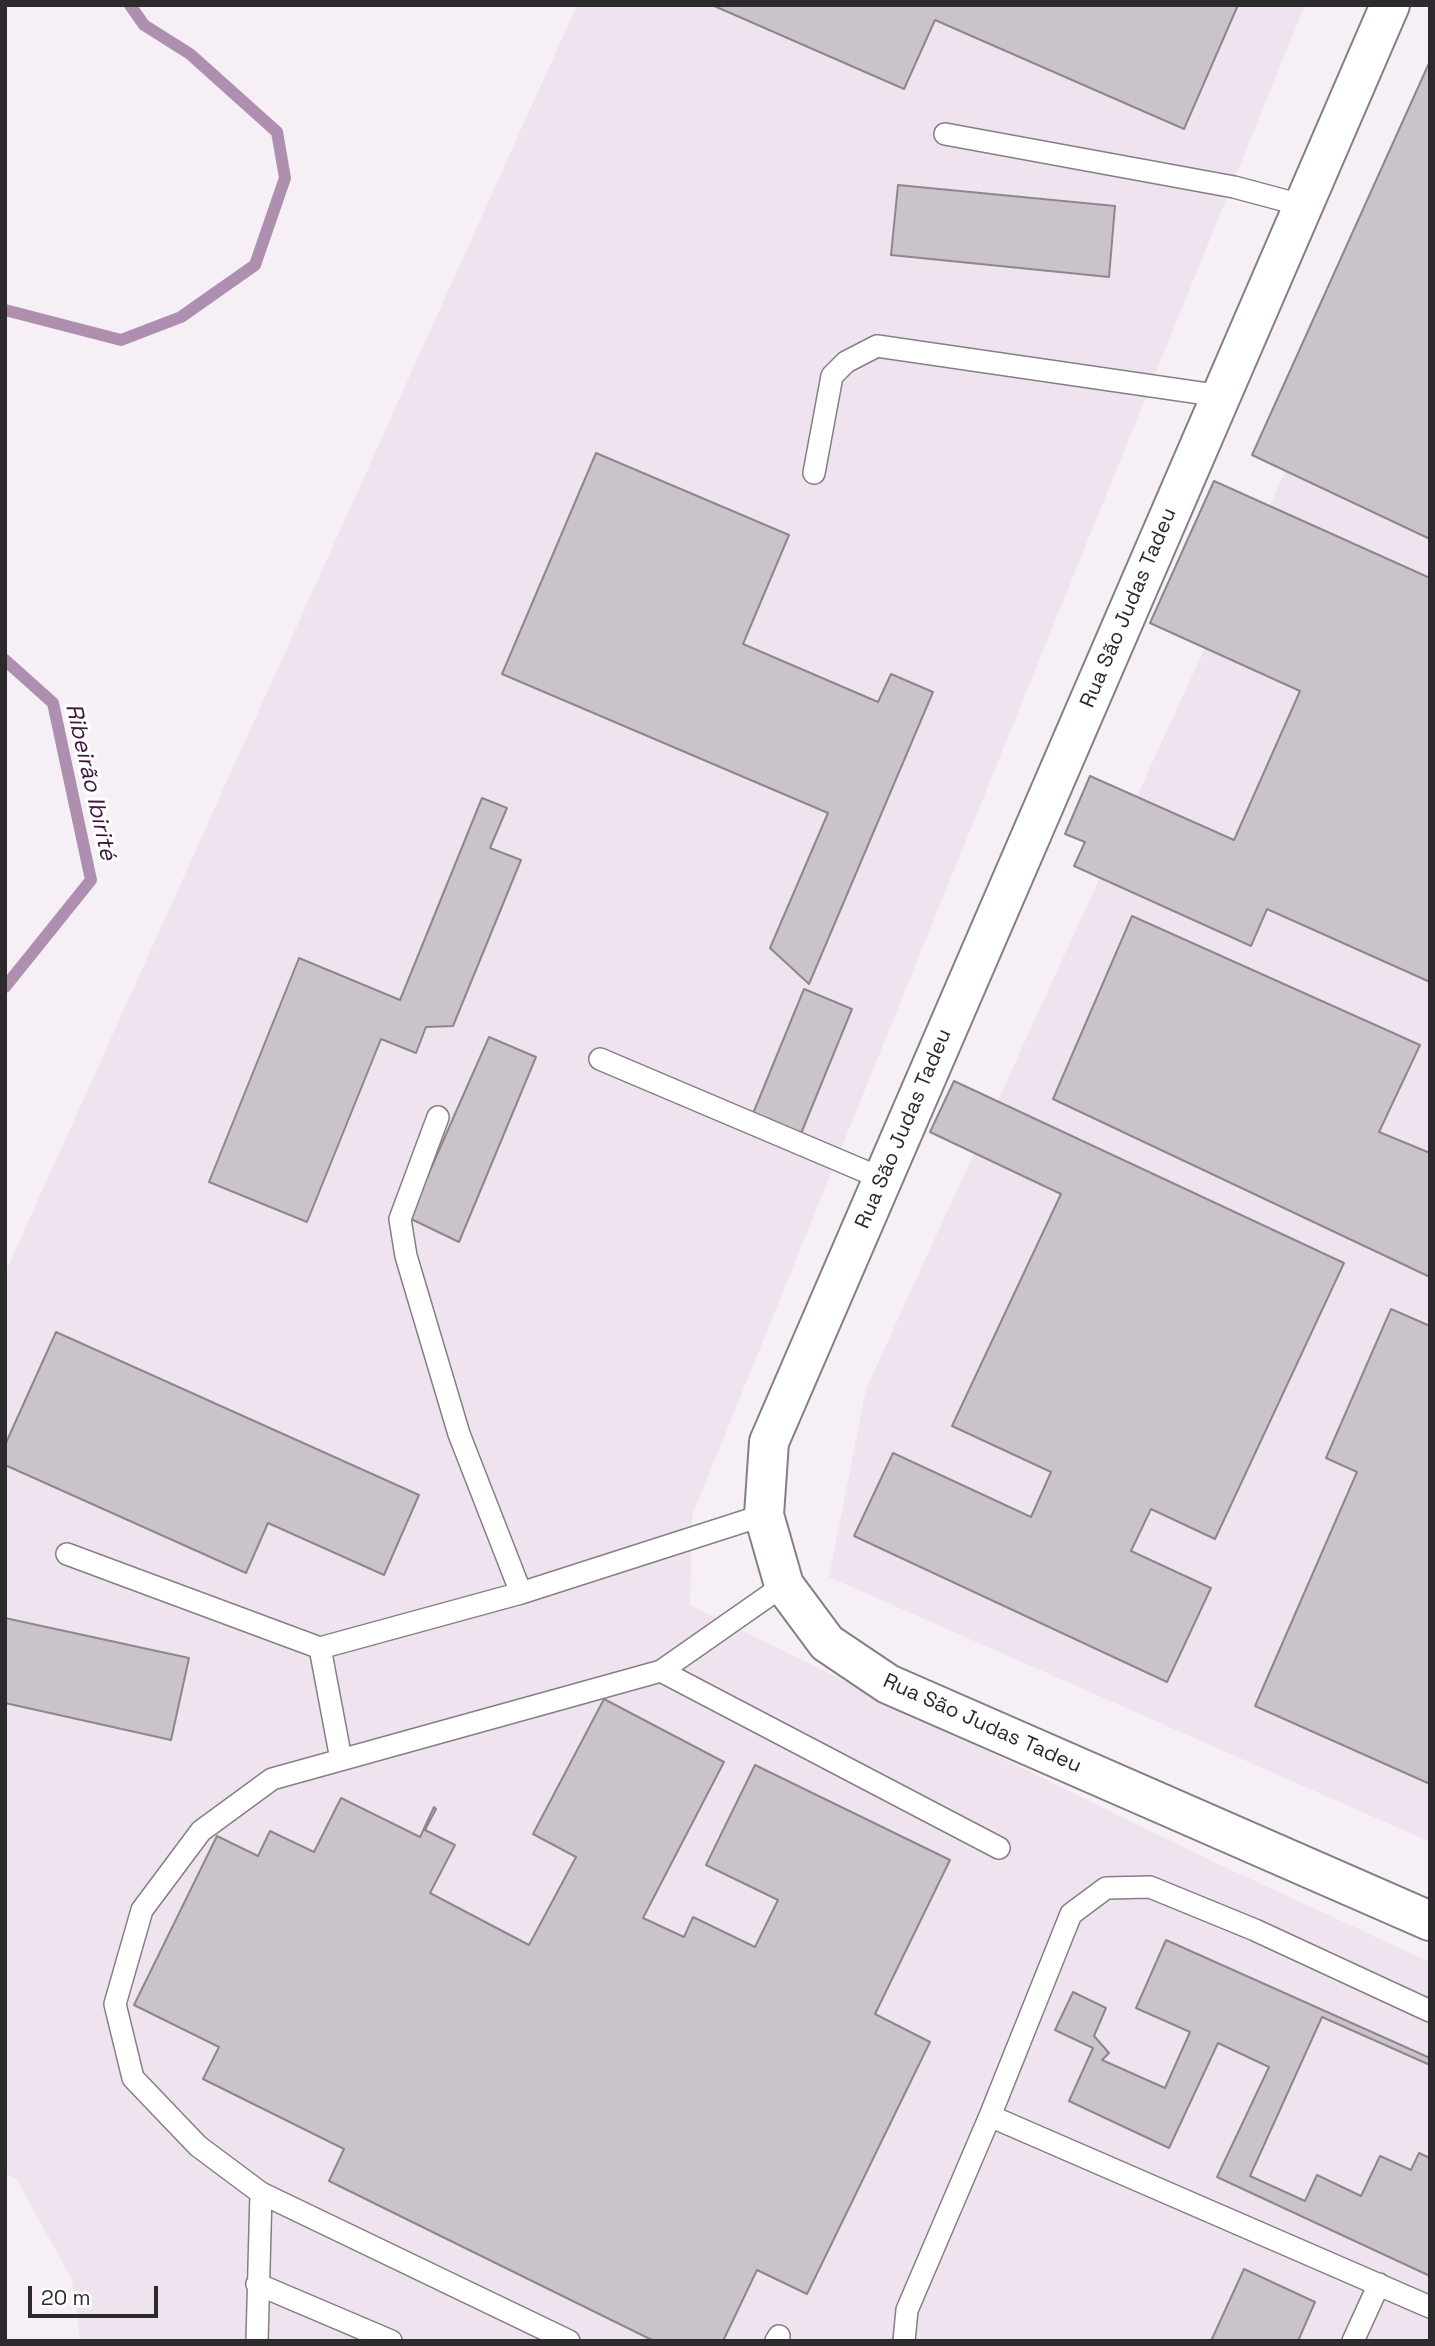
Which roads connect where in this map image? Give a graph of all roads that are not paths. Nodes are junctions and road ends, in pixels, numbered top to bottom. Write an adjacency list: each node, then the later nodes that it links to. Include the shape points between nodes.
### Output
1 (1390, 5): 3 (street, Rua São Judas Tadeu)
2 (945, 134): 3 (lane, via 1234,187)
3 (1306, 206): 4 (street, Rua São Judas Tadeu)
4 (1221, 396): 5 (lane, via 877,346 846,362 832,376); 8 (street, Rua São Judas Tadeu)
5 (814, 473)
6 (600, 1059): 8 (lane)
7 (438, 1117): 12 (lane, via 400,1219 406,1256 459,1434)
8 (883, 1179): 9 (street, Rua São Judas Tadeu, via 769,1442)
9 (764, 1515): 11 (street, Rua São Judas Tadeu); 12 (lane)
10 (67, 1554): 13 (lane)
11 (784, 1585): 14 (lane); 17 (street, Rua São Judas Tadeu, via 827,1643 888,1684)
12 (521, 1593): 13 (lane)
13 (320, 1648): 15 (lane)
14 (661, 1671): 15 (lane); 16 (lane)
15 (341, 1759): 20 (lane, via 272,1779 201,1831 142,1910 115,2004 134,2078 198,2146)
16 (999, 1848)
17 (1430, 1921)
18 (1430, 2011): 19 (lane, via 1150,1887 1107,1888 1071,1914)
19 (990, 2116): 22 (lane); 27 (lane, via 907,2310)
20 (261, 2193): 21 (lane); 26 (lane)
21 (257, 2284): 24 (lane); 25 (lane)
22 (1379, 2284): 23 (lane); 28 (lane)
23 (1430, 2307)
24 (257, 2341)
25 (391, 2341)
26 (569, 2341)
27 (904, 2341)
28 (1353, 2341)

